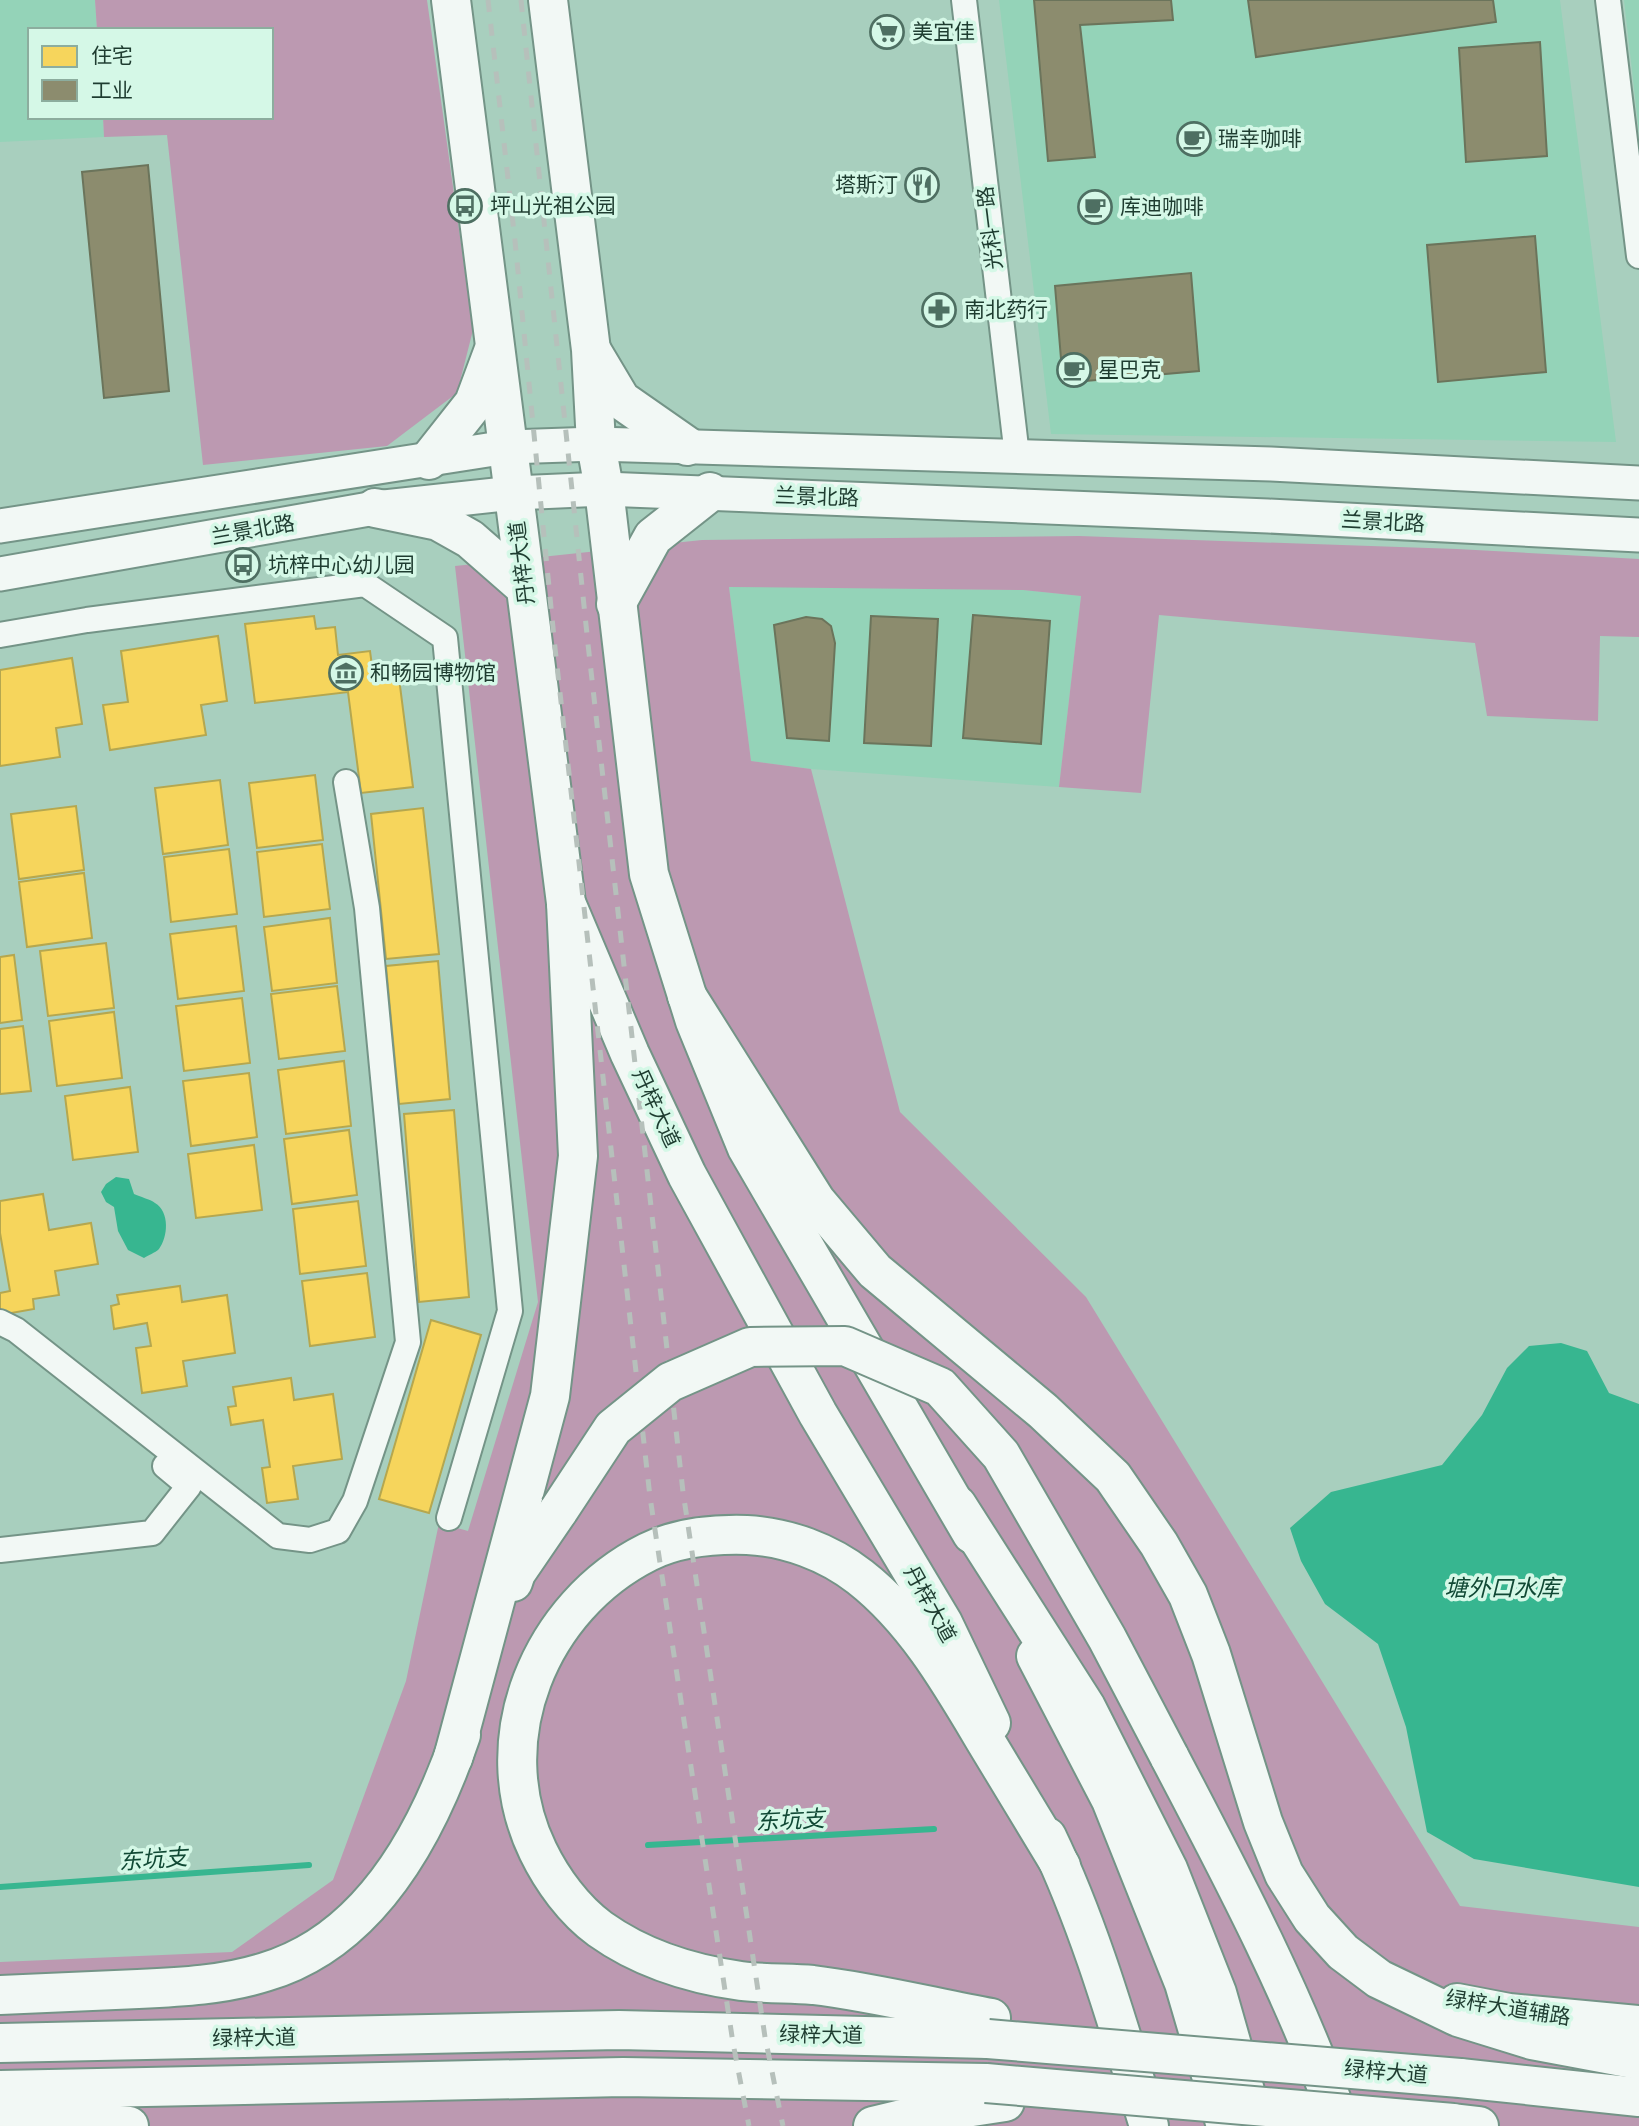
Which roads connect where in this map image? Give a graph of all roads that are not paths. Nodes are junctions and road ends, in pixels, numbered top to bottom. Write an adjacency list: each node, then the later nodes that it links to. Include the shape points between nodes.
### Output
1 (451, 0): 6 (main road, 丹梓大道)
2 (548, 0): 7 (main road)
3 (964, 0): 11 (street, 光科一路)
4 (1608, 0): 5 (street)
5 (1639, 256)
6 (495, 347): 10 (main road, 丹梓大道); 12 (main road, via 474,403)
7 (591, 350): 8 (main road); 9 (main road, via 621,400)
8 (596, 444): 9 (main road, 兰景北路); 10 (main road, 兰景北路); 15 (main road)
9 (687, 446): 11 (main road, 兰景北路)
10 (508, 447): 12 (main road, 兰景北路); 17 (main road, 丹梓大道)
11 (1017, 456): 14 (main road, 兰景北路)
12 (429, 460): 13 (main road, 兰景北路)
13 (337, 475): 18 (main road); 19 (main road, 兰景北路)
14 (1639, 484)
15 (604, 489): 16 (main road, 兰景北路); 17 (main road, 兰景北路); 23 (main road)
16 (710, 492): 20 (main road, 兰景北路); 23 (main road, via 653,537)
17 (514, 493): 18 (main road, 兰景北路); 22 (main road, 丹梓大道)
18 (359, 511): 21 (main road, 兰景北路); 22 (main road, via 438,521 470,539)
19 (0, 526)
20 (1639, 535)
21 (0, 574)
22 (525, 587): 26 (main road, 丹梓大道)
23 (617, 604): 27 (main road, via 649,874)
24 (0, 635): 30 (street, via 365,584 445,638 510,1311)
25 (346, 782): 28 (street, via 367,908 408,1342 355,1501 338,1531 310,1540 278,1536 16,1330)
26 (566, 903): 32 (main road, via 578,1156 550,1396); 33 (main road, 丹梓大道, via 687,1175 818,1414 943,1623)
27 (687, 996): 29 (main road, via 747,1148); 34 (main road, via 816,1201 875,1271 1043,1411 1113,1477 1188,1595 1284,1874 1319,1927)
28 (3, 1333): 31 (street, via 189,1486 152,1533)
29 (957, 1505): 48 (main road, via 1111,1800 1184,1983); 49 (main road, via 1086,1707 1168,1869 1217,1993)
30 (449, 1518)
31 (0, 1550)
32 (453, 1758): 35 (main road, via 407,1852 380,1893 348,1927 307,1953 268,1972 231,1981); 50 (main road, bridge, via 516,1573 613,1428 670,1382 750,1347 845,1346 940,1387 1001,1455 1107,1639 1228,1867 1287,1992)
33 (1061, 1866): 37 (main road, via 949,1680 889,1603 832,1558 801,1545 766,1536 726,1535 687,1539 650,1551 613,1573 584,1598 562,1623 528,1688 516,1764 520,1802 547,1869 597,1928 634,1951 685,1970 743,1981 814,1985); 47 (main road, 丹梓大道)
34 (1379, 1979): 36 (main road, 绿梓大道辅路, via 1445,2001 1509,2013); 39 (main road, via 1458,2017 1532,2040)
35 (0, 1995)
36 (1639, 2025)
37 (989, 2029): 38 (main road, 绿梓大道, via 619,2030); 42 (main road, 绿梓大道, bridge, via 1146,2052)
38 (0, 2043)
39 (1639, 2060)
40 (0, 2090): 41 (main road, via 623,2077)
41 (985, 2094): 44 (main road, bridge, via 1082,2090); 46 (main road)
42 (1639, 2097)
43 (0, 2114): 45 (main road)
44 (1466, 2125)
45 (129, 2126)
46 (873, 2126)
47 (1149, 2126)
48 (1226, 2126)
49 (1255, 2126)
50 (1342, 2126)

